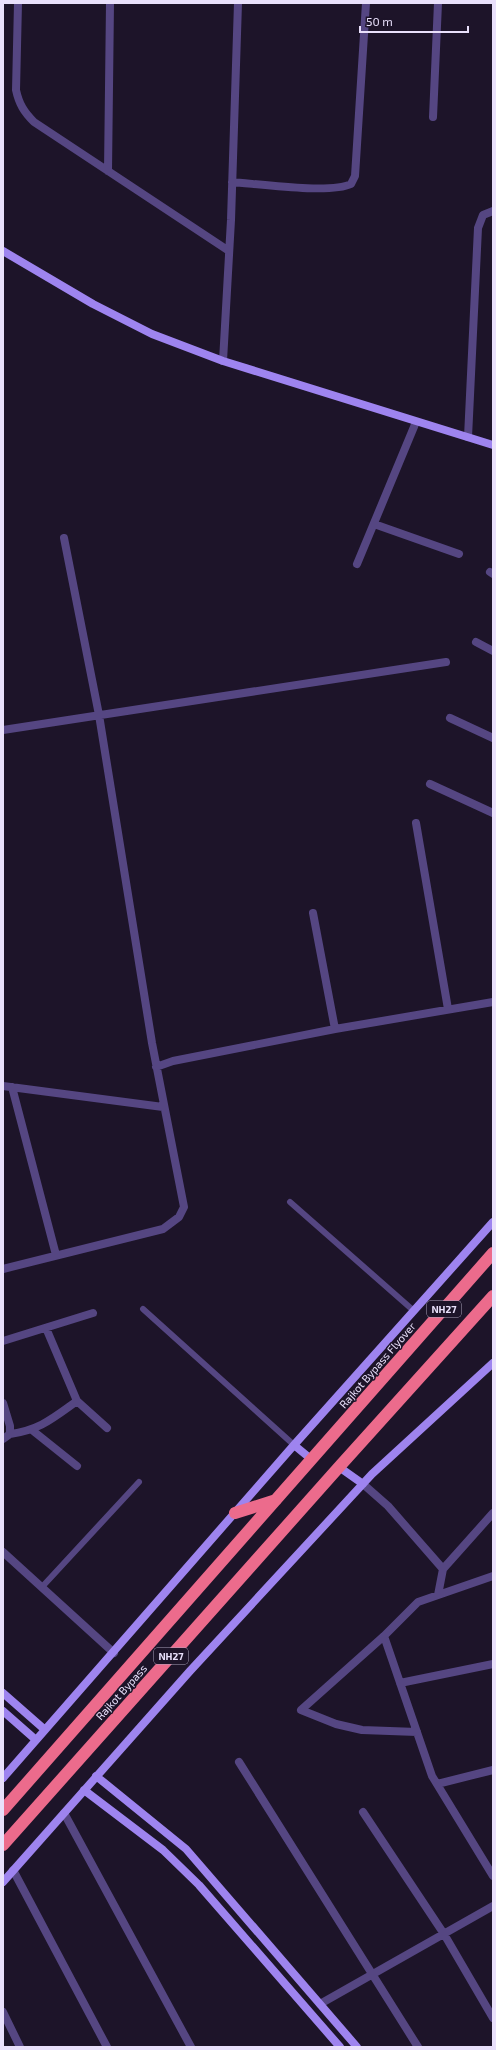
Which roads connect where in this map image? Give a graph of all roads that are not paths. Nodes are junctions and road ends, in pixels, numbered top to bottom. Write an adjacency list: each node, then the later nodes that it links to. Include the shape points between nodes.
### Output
1 (18, 3): 7 (street, via 16,90 23,111 34,122)
2 (110, 3): 7 (street)
3 (238, 3): 8 (street)
4 (366, 3): 8 (street, via 355,176 351,184 343,188 327,189)
5 (438, 3): 6 (street)
6 (432, 117)
7 (108, 171): 11 (street)
8 (232, 182): 11 (street)
9 (493, 211): 14 (street, via 484,215 478,228)
10 (3, 251): 12 (street, via 152,334)
11 (229, 251): 12 (street)
12 (223, 361): 13 (street)
13 (416, 422): 14 (street); 16 (street)
14 (468, 437): 15 (street)
15 (493, 445)
16 (374, 524): 18 (street); 19 (street)
17 (64, 538): 23 (street)
18 (459, 554)
19 (357, 564)
20 (476, 642): 21 (street)
21 (493, 651)
22 (446, 662): 23 (street)
23 (99, 715): 25 (street); 34 (street)
24 (450, 718): 26 (street)
25 (3, 730)
26 (493, 738)
27 (430, 784): 28 (street)
28 (493, 813)
29 (416, 823): 32 (street)
30 (313, 913): 33 (street)
31 (493, 1002): 32 (street)
32 (448, 1009): 33 (street)
33 (335, 1030): 34 (street, via 173,1061)
34 (156, 1067): 37 (street)
35 (3, 1086): 36 (street)
36 (12, 1087): 37 (street); 41 (street)
37 (163, 1107): 41 (street, via 184,1207 179,1217 163,1228)
38 (290, 1202): 45 (lane)
39 (493, 1222): 45 (street)
40 (493, 1253): 57 (highway, Rajkot Bypass Flyover / NH27)
41 (56, 1255): 42 (street)
42 (3, 1268)
43 (493, 1296): 59 (highway, NH27)
44 (142, 1309): 56 (lane)
45 (414, 1311): 56 (street)
46 (93, 1314): 47 (street)
47 (46, 1328): 48 (street); 50 (street)
48 (3, 1340)
49 (493, 1363): 61 (street)
50 (77, 1402): 52 (street); 53 (street)
51 (3, 1403): 54 (street)
52 (107, 1428)
53 (32, 1430): 54 (street); 58 (street)
54 (10, 1434): 55 (street)
55 (3, 1439)
56 (294, 1445): 57 (street); 63 (street)
57 (311, 1459): 62 (highway, Rajkot Bypass / NH27)
58 (77, 1466)
59 (339, 1467): 61 (street); 88 (highway, Rajkot Bypass / NH27)
60 (139, 1482): 68 (lane)
61 (363, 1484): 66 (street, via 388,1506); 81 (street)
62 (276, 1500): 63 (highway); 85 (highway, Rajkot Bypass / NH27)
63 (235, 1513): 71 (street)
64 (493, 1513): 66 (street)
65 (3, 1552): 68 (street)
66 (443, 1569): 69 (street)
67 (493, 1576): 69 (street)
68 (42, 1587): 71 (street)
69 (438, 1595): 70 (street, via 418,1602)
70 (384, 1636): 73 (street); 77 (street, via 301,1710 336,1724 362,1730)
71 (114, 1652): 76 (street)
72 (493, 1664): 73 (street)
73 (400, 1683): 77 (street)
74 (3, 1693): 76 (street)
75 (3, 1711): 78 (street)
76 (44, 1729): 78 (street)
77 (417, 1732): 83 (street)
78 (36, 1740): 82 (street)
79 (239, 1762): 94 (street)
80 (493, 1770): 83 (street)
81 (96, 1776): 84 (street); 95 (street, via 186,1849)
82 (3, 1778)
83 (437, 1784): 90 (street)
84 (84, 1790): 87 (street); 101 (street, via 163,1850 199,1885)
85 (3, 1810)
86 (363, 1812): 93 (street)
87 (64, 1813): 89 (street); 100 (street)
88 (3, 1845)
89 (13, 1870): 91 (street); 99 (street)
90 (493, 1876)
91 (3, 1882)
92 (493, 1906): 93 (street)
93 (444, 1934): 94 (street); 97 (street)
94 (372, 1976): 95 (street); 103 (street)
95 (320, 2004): 102 (street)
96 (3, 2012): 98 (street)
97 (493, 2018)
98 (20, 2047)
99 (107, 2047)
100 (191, 2047)
101 (340, 2047)
102 (356, 2047)
103 (418, 2047)

